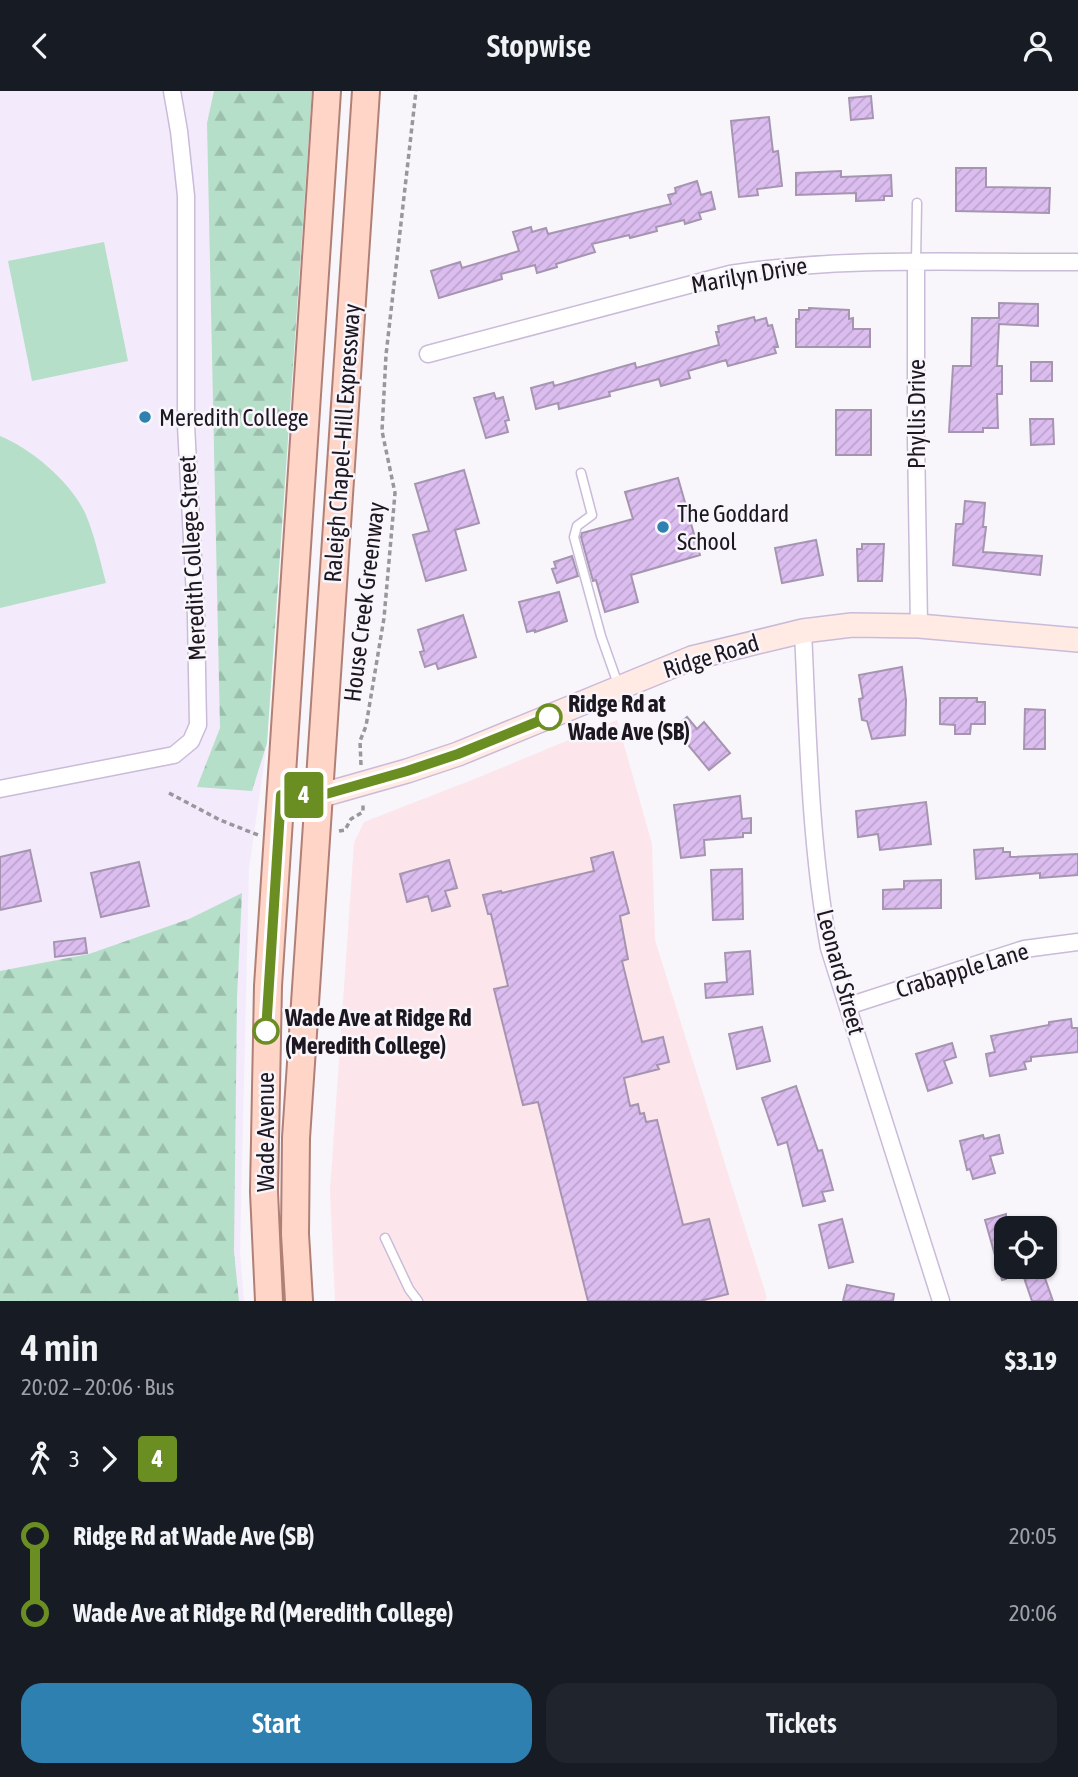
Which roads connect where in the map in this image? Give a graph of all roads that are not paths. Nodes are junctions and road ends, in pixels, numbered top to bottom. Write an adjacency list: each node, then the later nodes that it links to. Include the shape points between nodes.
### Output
1 (172, 91): 13 (street, Meredith College Street, via 186,196 186,425 198,725 191,741 174,755)
2 (327, 91): 14 (main road, Raleigh Chapel–Hill Expressway)
3 (366, 91): 15 (main road, Raleigh Chapel–Hill Expressway)
4 (917, 203): 6 (lane, Phyllis Drive)
5 (1078, 262): 6 (street, Marilyn Drive)
6 (916, 263): 7 (street, Marilyn Drive, via 835,262 730,274); 9 (street, Phyllis Drive)
7 (428, 354)
8 (581, 473): 12 (lane, via 592,515 577,526 574,537)
9 (919, 626): 10 (street, Ridge Road, via 852,625); 11 (street, Ridge Road)
10 (803, 631): 12 (street, Ridge Road, via 698,656); 17 (street, Leonard Street, via 809,764 824,916)
11 (1078, 640)
12 (619, 687): 15 (street, Ridge Road, via 458,754)
13 (0, 789)
14 (281, 795): 15 (street, Ridge Road); 19 (main road, Wade Avenue, via 265,1055 264,1192)
15 (319, 796): 20 (main road, Wade Avenue, via 296,1138)
16 (1078, 942): 17 (street, Crabapple Lane, via 1024,949)
17 (848, 1006): 22 (street, Leonard Street)
18 (385, 1238): 21 (lane)
19 (270, 1301)
20 (299, 1301)
21 (418, 1301)
22 (942, 1301)

